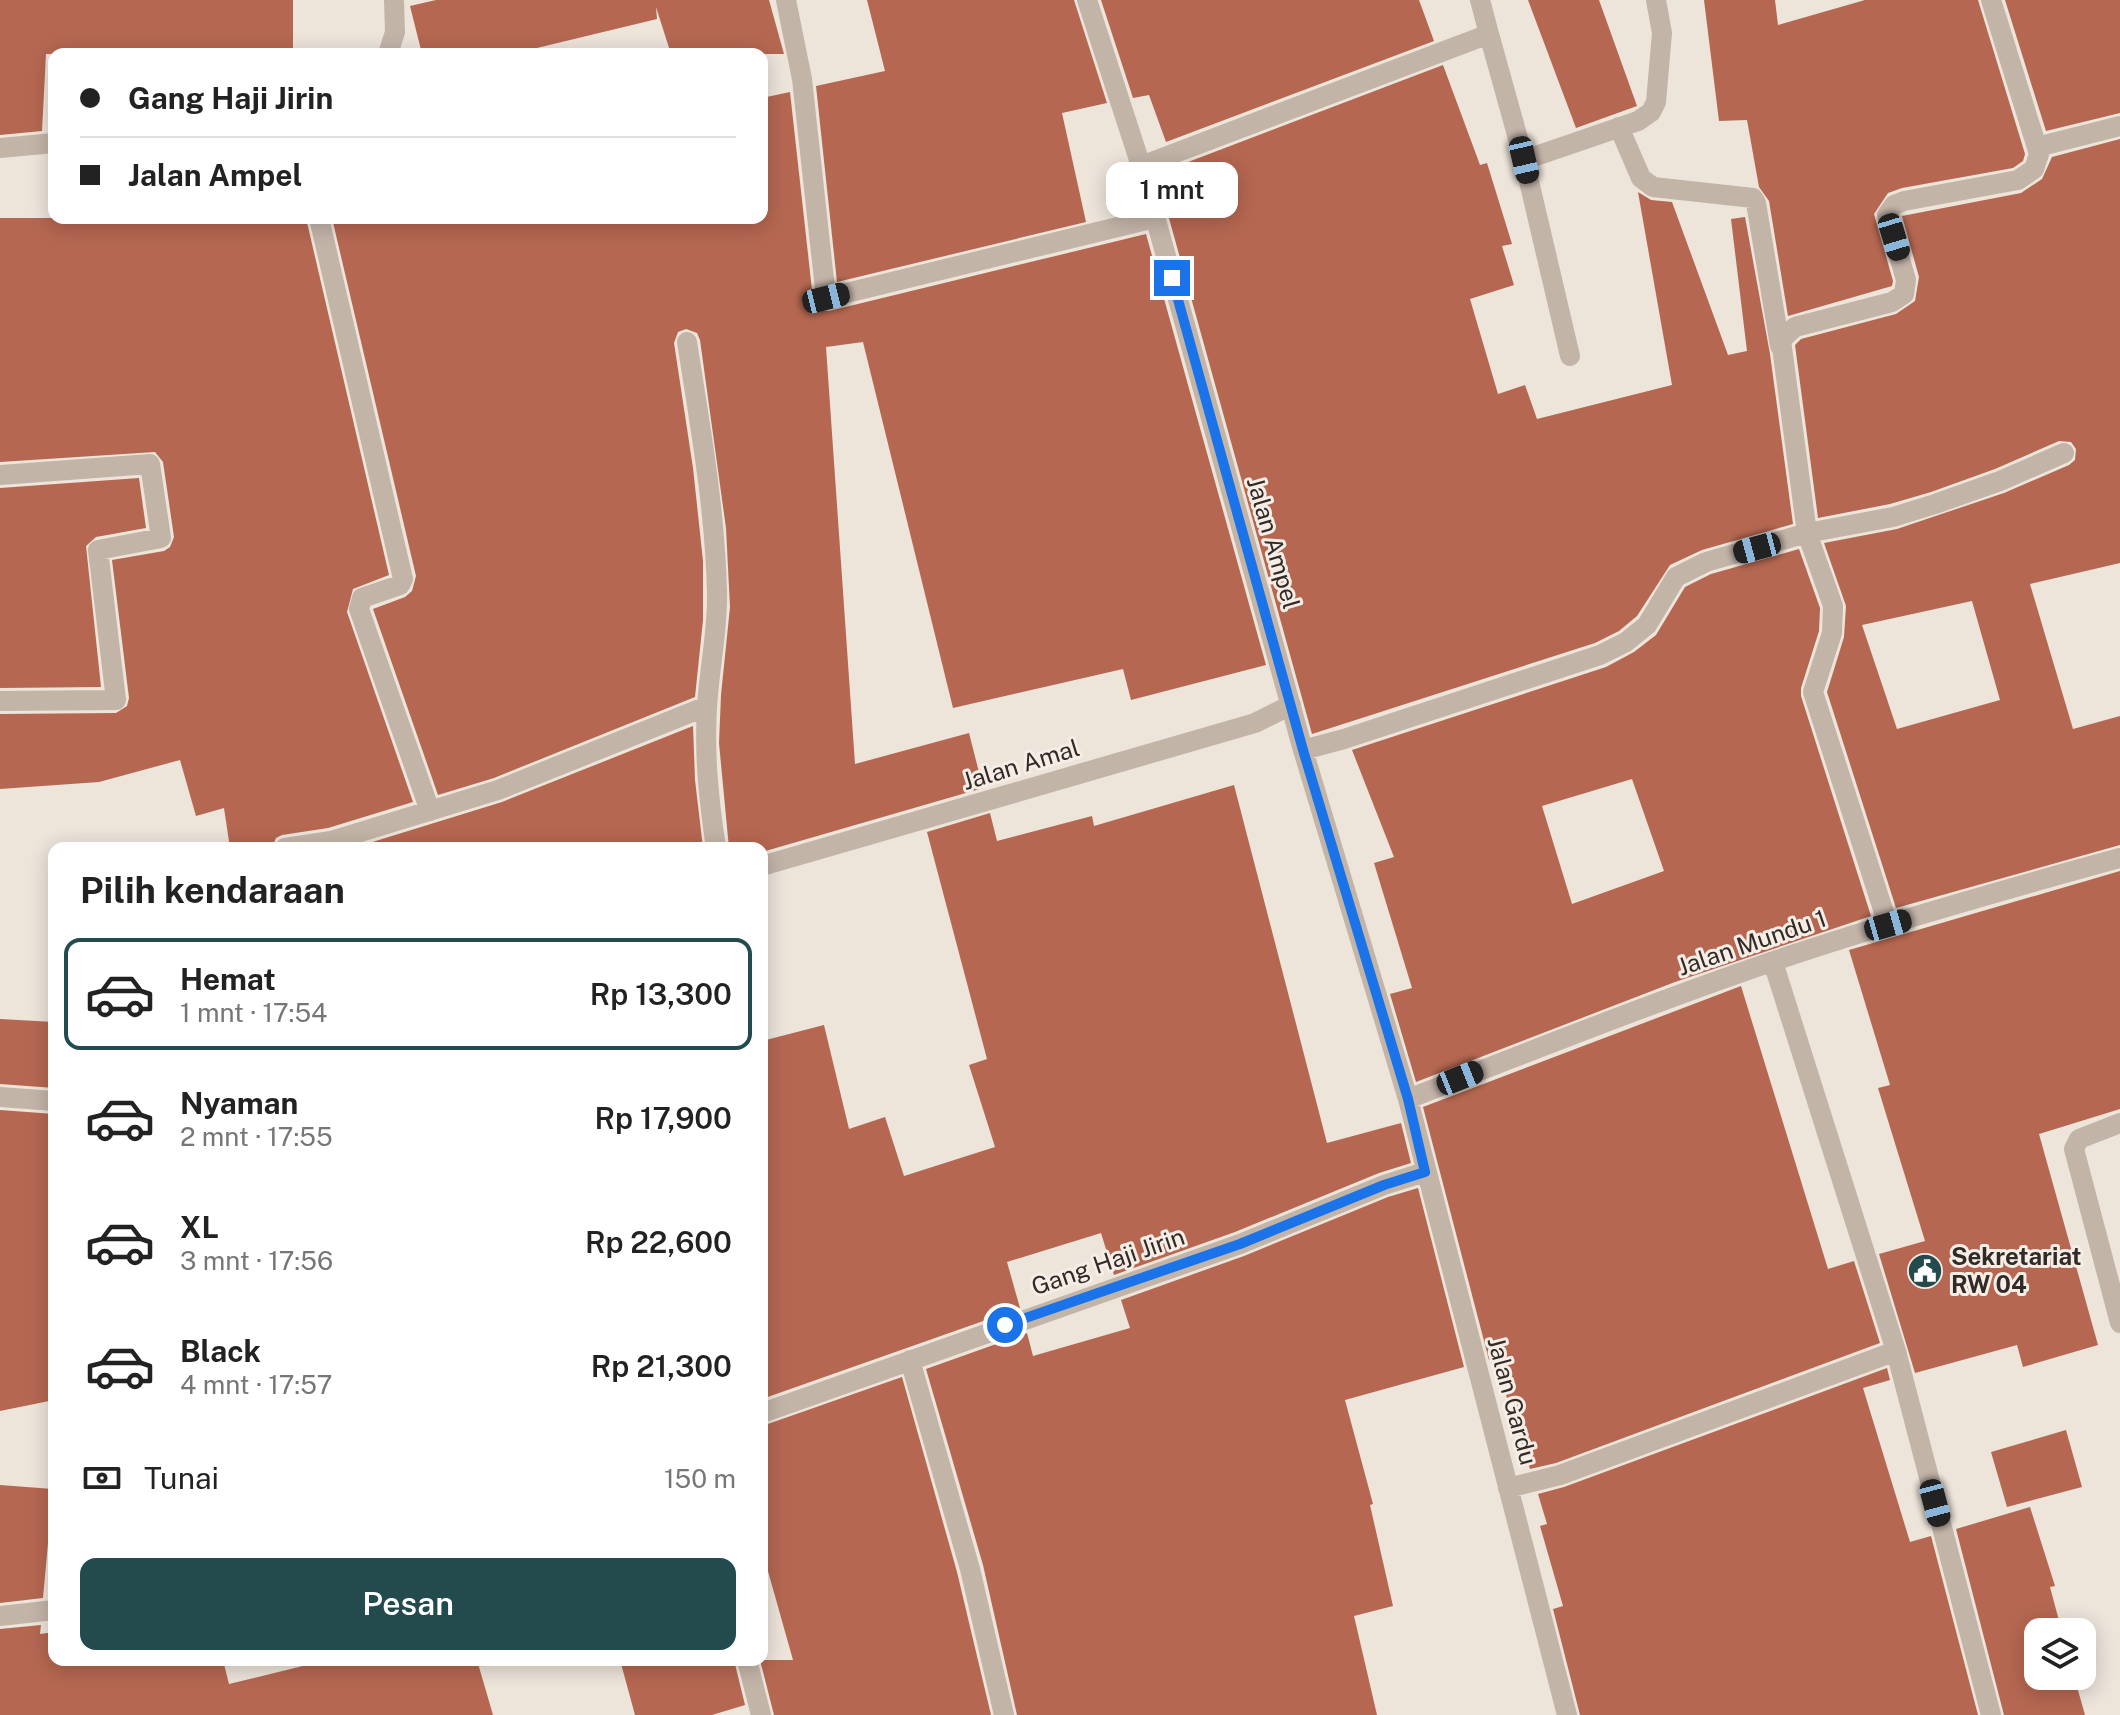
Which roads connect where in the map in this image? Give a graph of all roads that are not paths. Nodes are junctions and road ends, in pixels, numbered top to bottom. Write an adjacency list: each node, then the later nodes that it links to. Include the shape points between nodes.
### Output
1 (394, 0): 8 (street)
2 (786, 0): 16 (street, via 802,79 826,298)
3 (1087, 0): 15 (street, Jalan Ampel)
4 (1480, 0): 7 (street)
5 (1656, 0): 10 (street, via 1662,33 1656,102 1638,121)
6 (1991, 0): 12 (street)
7 (1489, 34): 14 (street); 15 (street)
8 (390, 48)
9 (2120, 126): 12 (street)
10 (1619, 127): 14 (street); 19 (street, via 1641,178 1653,187 1753,198)
11 (48, 144): 13 (street)
12 (2037, 147): 19 (street, via 2034,169 2018,180 1894,205 1887,215 1906,280 1904,294 1892,302 1795,327)
13 (0, 148)
14 (1524, 160): 20 (street)
15 (1141, 166): 16 (street, Jalan Ampel)
16 (1155, 218): 25 (street, Jalan Ampel)
17 (320, 224): 28 (street, via 403,579 398,586 362,598 359,609)
18 (687, 342): 26 (street, via 712,509 717,594)
19 (1780, 346): 23 (street)
20 (1570, 356)
21 (2064, 453): 23 (street, via 1935,504)
22 (0, 475): 24 (street, via 150,464 161,538 98,550 116,700)
23 (1807, 533): 27 (street, via 1706,562 1676,577 1647,625 1600,655); 33 (street, via 1833,606 1832,633 1813,692)
24 (0, 701)
25 (1291, 705): 27 (street, Jalan Ampel); 32 (street, Jalan Amal, via 1255,723)
26 (707, 706): 28 (street, via 498,790); 30 (street, via 706,778)
27 (1303, 750): 36 (street, Jalan Ampel)
28 (430, 811): 29 (street)
29 (324, 842)
30 (715, 842)
31 (2120, 858): 33 (street, Jalan Mundu 1)
32 (768, 864)
33 (1888, 925): 34 (street, Jalan Mundu 1)
34 (1773, 962): 36 (street, Jalan Mundu 1); 41 (street)
35 (0, 1097): 37 (street)
36 (1408, 1099): 39 (street, Jalan Gardu)
37 (48, 1101)
38 (2120, 1123): 40 (street, via 2079,1139 2074,1149)
39 (1425, 1172): 42 (street, Gang Haji Jirin, via 1240,1244); 44 (street, Jalan Gardu)
40 (2120, 1323)
41 (1896, 1351): 44 (street, via 1560,1475); 51 (street)
42 (910, 1360): 43 (street, Gang Haji Jirin); 49 (street, via 970,1569)
43 (768, 1411)
44 (1508, 1488): 50 (street, Jalan Gardu)
45 (48, 1611): 46 (street)
46 (0, 1616)
47 (749, 1666): 48 (street)
48 (761, 1715)
49 (1004, 1715)
50 (1567, 1715)
51 (1991, 1715)

